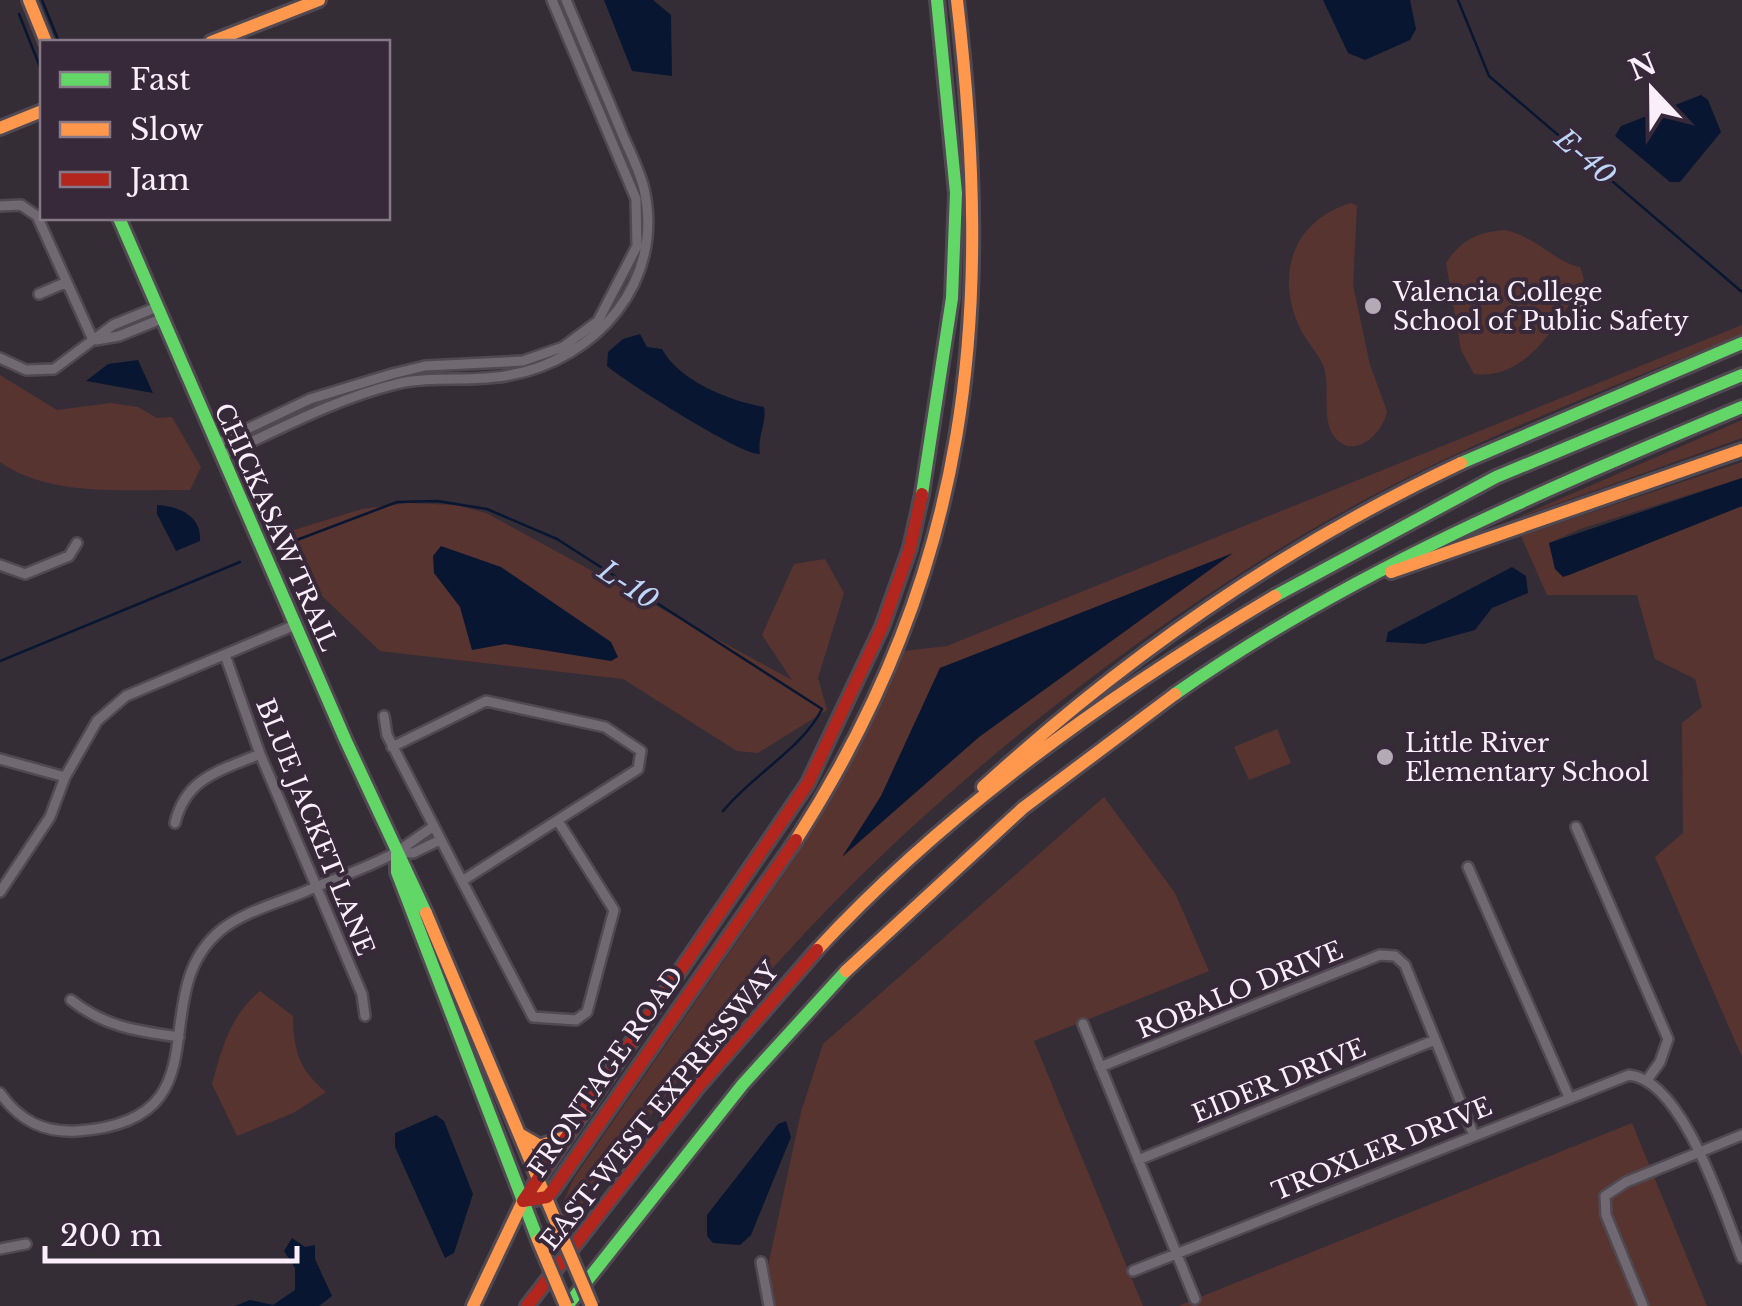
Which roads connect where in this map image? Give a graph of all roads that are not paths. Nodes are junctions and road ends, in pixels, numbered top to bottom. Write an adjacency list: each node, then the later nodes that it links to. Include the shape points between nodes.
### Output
1 (28, 0): 7 (main road)
2 (319, 0): 8 (main road)
3 (552, 0): 21 (street, via 636,199 637,246 598,321 563,346 523,361 440,364 310,399)
4 (566, 0): 21 (street, via 646,196 644,256 620,310 581,349 538,368 384,387)
5 (937, 0): 55 (main road, FRONTAGE ROAD, via 956,192 952,298 931,455 910,548 882,627 808,783)
6 (957, 0): 60 (main road, FRONTAGE ROAD, via 976,224 971,349 939,518 914,593 835,775)
7 (45, 40)
8 (216, 40)
9 (40, 112): 10 (main road)
10 (0, 128)
11 (0, 206): 13 (street, via 20,205 37,216)
12 (120, 220): 15 (main road, CHICKASAW TRAIL)
13 (68, 282): 14 (street); 16 (street)
14 (39, 294)
15 (159, 313): 16 (street, via 114,325); 21 (main road, CHICKASAW TRAIL)
16 (93, 340): 18 (street, via 48,371)
17 (1742, 344): 40 (main road, via 1426,479 1260,572 1068,713)
18 (0, 358)
19 (1742, 372): 40 (main road, EAST-WEST EXPRESSWAY, via 1495,477 1278,594 1132,687)
20 (1742, 407): 25 (main road, EAST-WEST EXPRESSWAY, via 1533,493)
21 (218, 450): 26 (main road, CHICKASAW TRAIL)
22 (1742, 450): 25 (main road)
23 (77, 543): 24 (street, via 69,556 25,574)
24 (0, 565)
25 (1331, 594): 72 (main road, EAST-WEST EXPRESSWAY, via 1202,674 1033,800 928,892 766,1057)
26 (295, 625): 27 (street); 38 (main road, CHICKASAW TRAIL)
27 (225, 655): 30 (street, BLUE JACKET LANE); 32 (street, via 126,696 98,721)
28 (384, 716): 29 (street)
29 (392, 746): 33 (street, via 486,701 605,727 639,748 644,758 638,769); 35 (street)
30 (260, 754): 34 (street, via 194,786 181,798); 42 (street, BLUE JACKET LANE)
31 (0, 760): 32 (street)
32 (65, 777): 43 (street, via 50,817)
33 (558, 821): 41 (street); 41 (street, via 614,910 580,1019 533,1017)
34 (175, 823)
35 (433, 827): 37 (street); 38 (street)
36 (1576, 827): 50 (street, via 1668,1039)
37 (440, 840): 38 (street); 41 (street)
38 (397, 852): 42 (street); 54 (main road, CHICKASAW TRAIL); 61 (main road, CHICKASAW TRAIL, via 398,876)
39 (1468, 867): 52 (street)
40 (886, 880): 71 (main road, EAST-WEST EXPRESSWAY, via 720,1060)
41 (462, 881)
42 (318, 886): 45 (street, BLUE JACKET LANE); 47 (street, via 222,929 189,971)
43 (0, 892)
44 (72, 1000): 47 (street, via 118,1028)
45 (365, 1016)
46 (1083, 1024): 49 (street)
47 (179, 1037): 51 (street, via 170,1085 144,1113 108,1129 40,1127 13,1111)
48 (1435, 1040): 49 (street, ROBALO DRIVE, via 1404,965 1395,956 1380,956); 53 (street); 58 (street, EIDER DRIVE)
49 (1100, 1067): 58 (street)
50 (1647, 1080): 52 (street, TROXLER DRIVE, via 1621,1076); 57 (street, via 1680,1117)
51 (0, 1092)
52 (1569, 1096): 53 (street, TROXLER DRIVE)
53 (1472, 1133): 65 (street, TROXLER DRIVE)
54 (520, 1135): 55 (main road, via 540,1146); 59 (main road, CHICKASAW TRAIL)
55 (568, 1136): 59 (main road, FRONTAGE ROAD)
56 (1742, 1136): 57 (street)
57 (1699, 1153): 62 (street); 75 (street, via 1604,1196)
58 (1138, 1160): 65 (street)
59 (539, 1180): 60 (main road, CHICKASAW TRAIL); 61 (main road, FRONTAGE ROAD)
60 (547, 1197): 61 (main road, FRONTAGE ROAD); 73 (main road, CHICKASAW TRAIL, bridge)
61 (523, 1201): 70 (main road); 72 (main road, CHICKASAW TRAIL, bridge)
62 (1739, 1242): 66 (street)
63 (26, 1244): 64 (street)
64 (0, 1249)
65 (1176, 1253): 68 (street, TROXLER DRIVE); 69 (street)
66 (1742, 1258)
67 (761, 1262): 74 (street)
68 (1134, 1270)
69 (1194, 1299)
70 (474, 1306)
71 (526, 1306)
72 (566, 1306)
73 (592, 1306)
74 (769, 1306)
75 (1643, 1306)

